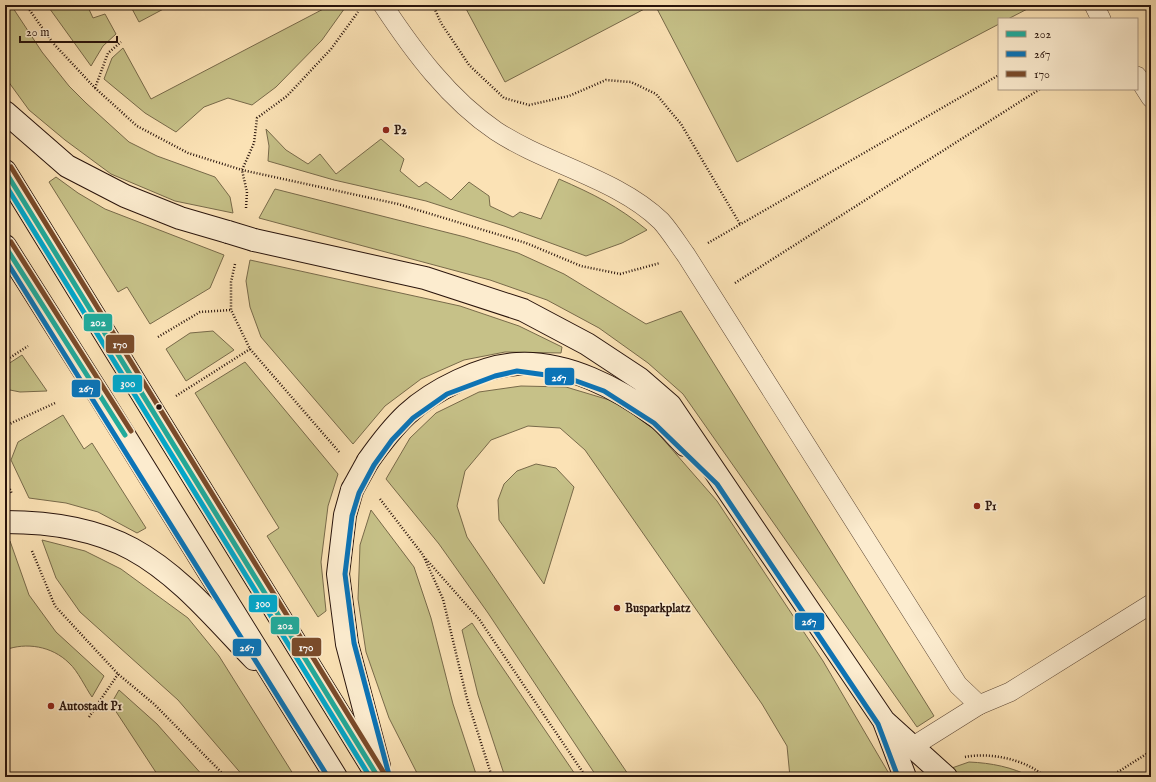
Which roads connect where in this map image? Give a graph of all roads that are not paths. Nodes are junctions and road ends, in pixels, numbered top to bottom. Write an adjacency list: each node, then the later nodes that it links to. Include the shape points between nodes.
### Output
1 (383, 5): 13 (lane, via 421,58 472,113 497,131 533,151 614,189 661,222 686,255 958,684)
2 (1094, 5): 3 (lane)
3 (1101, 18)
4 (1138, 78): 5 (lane)
5 (1151, 98)
6 (5, 112): 9 (main road, bridge, via 67,166 125,196 180,218 254,240 425,278 523,310 587,344 640,379 670,405)
7 (5, 172): 18 (main road)
8 (5, 246): 12 (main road)
9 (722, 480): 14 (main road); 19 (main road, bridge, via 658,417 607,385 570,371 517,364 493,368 444,388 408,413 387,435 368,461 352,490 345,515 338,574 347,644)
10 (5, 522): 12 (main road, via 61,526 108,539 145,557 167,573 200,604)
11 (1151, 604): 13 (lane, via 1010,692)
12 (284, 690): 17 (main road)
13 (979, 705): 15 (lane)
14 (884, 721): 15 (main road); 20 (main road)
15 (912, 747): 16 (main road)
16 (940, 772)
17 (336, 777)
18 (378, 777)
19 (382, 777)
20 (905, 777)

